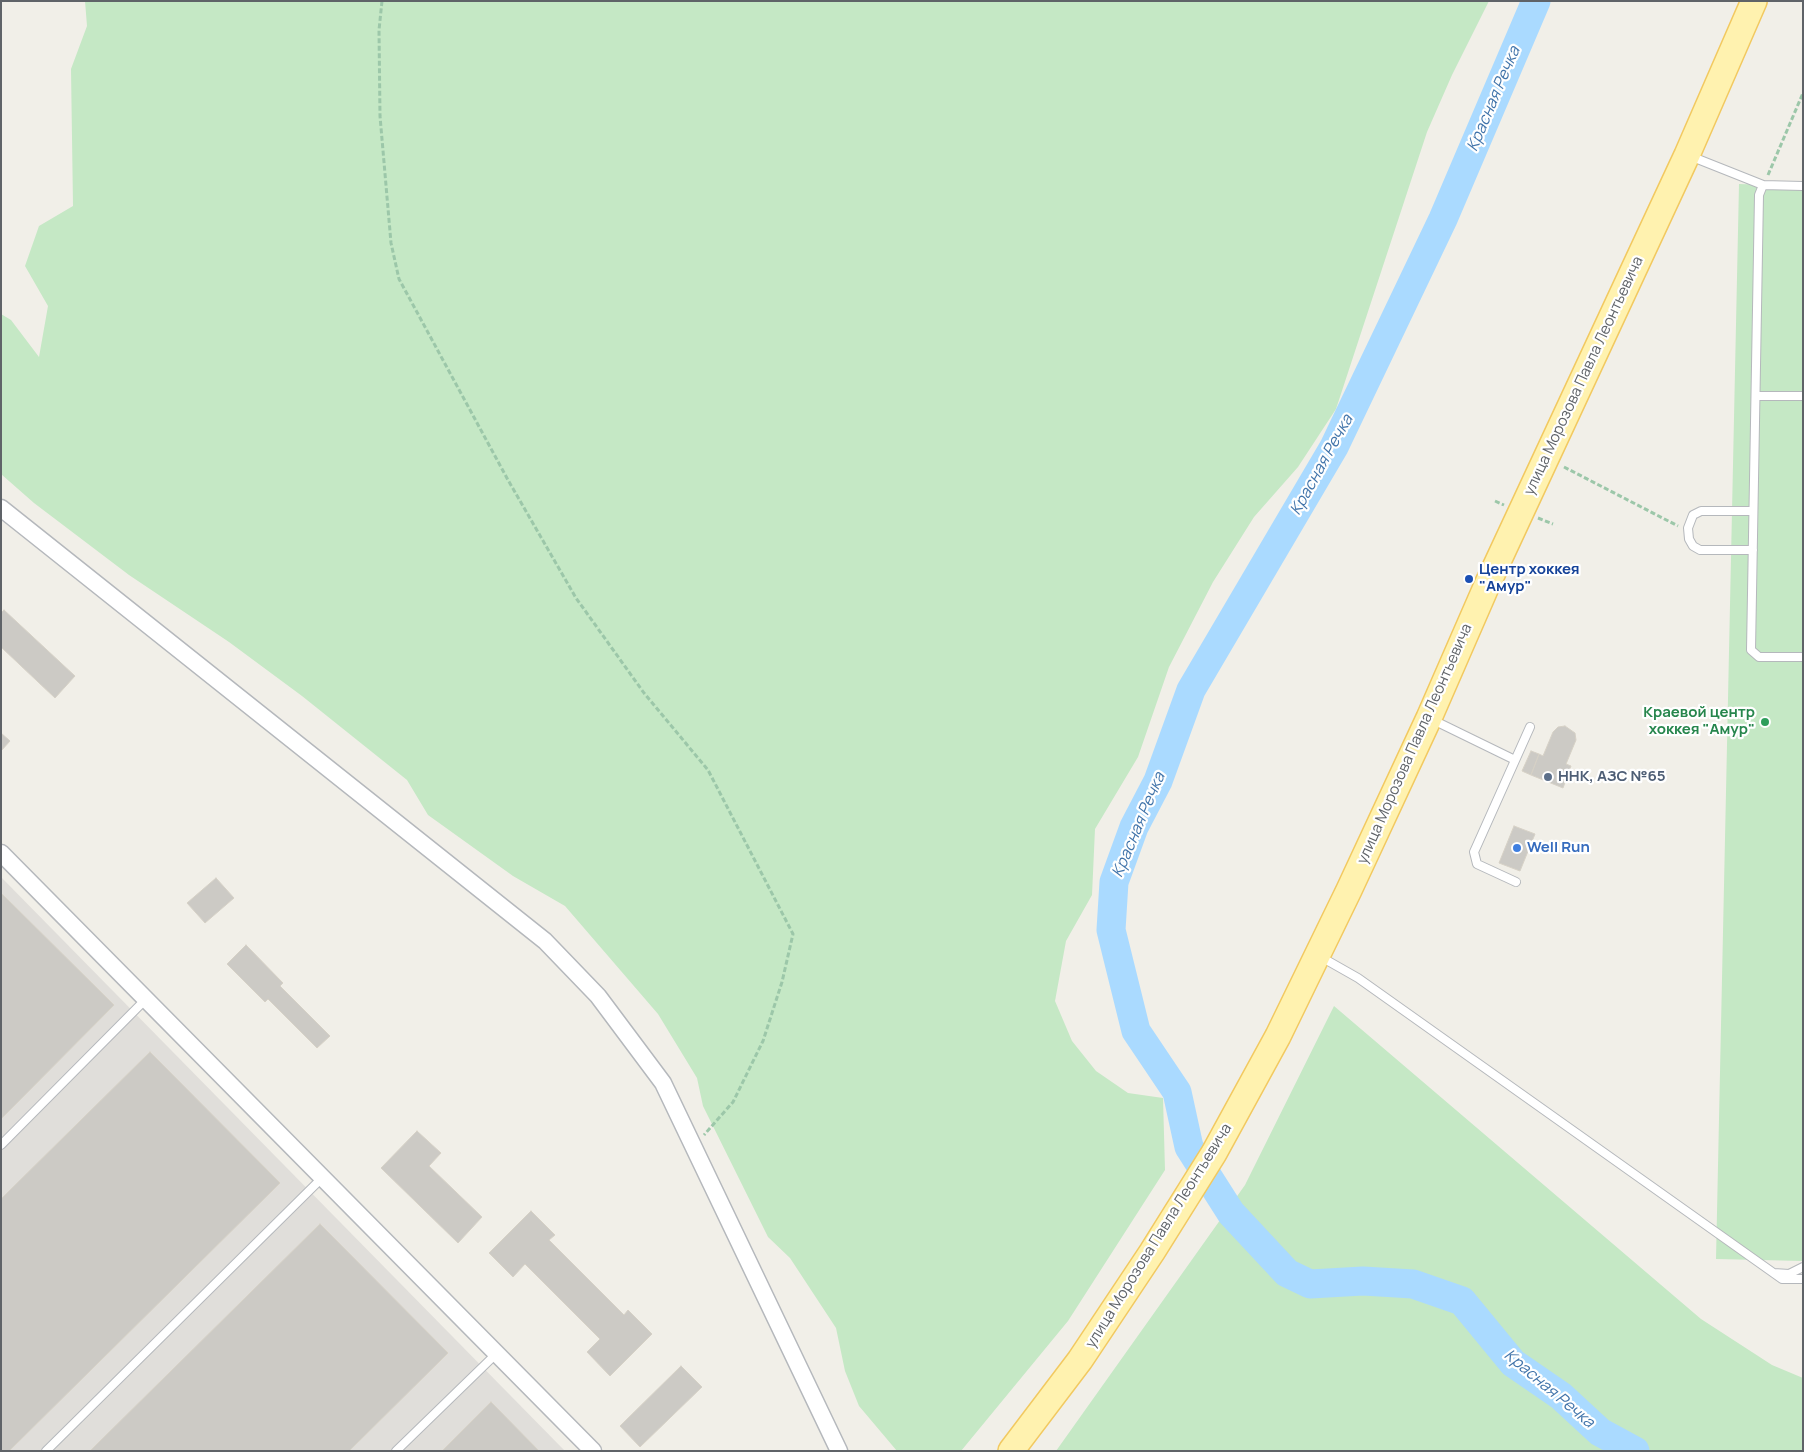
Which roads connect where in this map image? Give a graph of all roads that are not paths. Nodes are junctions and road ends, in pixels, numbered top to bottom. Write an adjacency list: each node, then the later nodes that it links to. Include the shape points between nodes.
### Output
1 (1754, 1): 2 (main road, улица Морозова Павла Леонтьевича)
2 (1687, 155): 3 (lane); 11 (main road, улица Морозова Павла Леонтьевича, via 1545,458)
3 (1763, 185): 4 (lane); 5 (lane, via 1759,195)
4 (1803, 186)
5 (1756, 396): 6 (lane); 8 (lane)
6 (1803, 396)
7 (1, 508): 27 (street, via 545,942 598,996 662,1083)
8 (1753, 511): 9 (lane); 9 (lane, via 1701,511 1688,522 1693,546 1700,550)
9 (1753, 550): 10 (lane, via 1751,650 1759,657)
10 (1803, 658)
11 (1429, 718): 13 (lane); 16 (main road, улица Морозова Павла Леонтьевича)
12 (1530, 727): 13 (lane)
13 (1515, 760): 15 (lane, via 1474,852 1477,864)
14 (1, 854): 17 (street)
15 (1516, 882)
16 (1317, 955): 21 (lane, via 1358,978); 28 (main road, улица Морозова Павла Леонтьевича, via 1278,1036 1214,1153 1080,1360)
17 (146, 999): 18 (lane); 19 (street)
18 (1, 1145)
19 (323, 1177): 23 (street); 24 (lane)
20 (1803, 1267): 21 (lane, via 1789,1274)
21 (1774, 1273): 22 (lane, via 1782,1279)
22 (1803, 1279)
23 (497, 1353): 25 (lane); 26 (street)
24 (46, 1451)
25 (396, 1451)
26 (593, 1451)
27 (839, 1451)
28 (1011, 1451)

